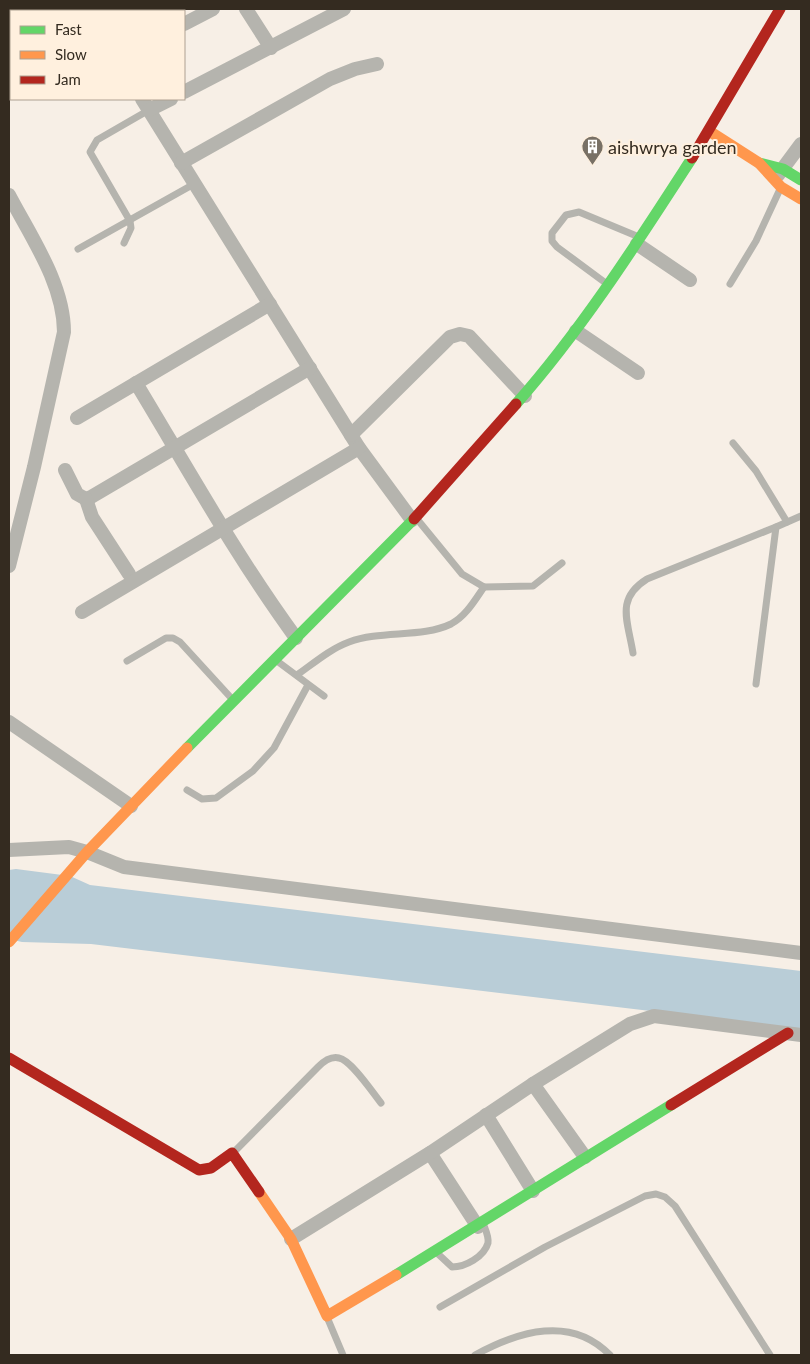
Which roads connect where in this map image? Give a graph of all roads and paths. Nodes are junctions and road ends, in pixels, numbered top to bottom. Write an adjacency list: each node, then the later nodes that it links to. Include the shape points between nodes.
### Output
1 (95, 9): 6 (street)
2 (213, 9): 7 (street)
3 (246, 9): 8 (street)
4 (344, 9): 8 (street)
5 (780, 9): 13 (main road)
6 (87, 10)
7 (185, 23)
8 (271, 48): 10 (street)
9 (377, 64): 15 (street, via 330,79)
10 (185, 91)
11 (166, 100): 12 (street)
12 (146, 104): 15 (street); 23 (lane, via 97,140 90,152)
13 (709, 131): 16 (main road); 24 (main road)
14 (801, 144): 17 (street)
15 (181, 163): 19 (street)
16 (759, 163): 17 (main road); 20 (main road)
17 (783, 168): 18 (main road); 20 (street)
18 (801, 180)
19 (194, 184): 23 (lane); 30 (street)
20 (778, 184): 22 (main road); 28 (lane, via 756,241)
21 (9, 195): 49 (street, via 45,263 64,315 64,332)
22 (801, 199)
23 (130, 221): 25 (lane, via 131,228); 26 (lane)
24 (639, 241): 27 (street); 29 (main road); 29 (lane, via 579,212 566,215 552,233 552,241 557,247)
25 (124, 242)
26 (78, 249)
27 (690, 280)
28 (730, 284)
29 (610, 286): 31 (main road)
30 (270, 304): 32 (street); 34 (street)
31 (576, 331): 33 (street); 35 (main road)
32 (310, 368): 37 (street); 40 (street)
33 (638, 373)
34 (136, 383): 36 (street); 40 (street)
35 (525, 396): 37 (street, via 469,336 460,334 450,337); 44 (main road)
36 (77, 418)
37 (351, 435): 39 (street)
38 (733, 443): 45 (lane, via 756,471)
39 (359, 448): 44 (street); 47 (street)
40 (176, 449): 42 (street); 47 (street)
41 (65, 470): 42 (street, via 77,494)
42 (86, 499): 50 (street, via 92,517)
43 (801, 516): 45 (lane)
44 (414, 518): 51 (lane, via 462,574); 53 (main road)
45 (787, 522): 46 (lane)
46 (776, 527): 54 (lane, via 634,587 625,606); 58 (lane)
47 (222, 530): 52 (street); 53 (street)
48 (562, 563): 51 (lane, via 534,586)
49 (9, 566)
50 (129, 574)
51 (484, 587): 57 (lane, via 452,623 440,628 350,642 335,648)
52 (82, 612)
53 (296, 638): 56 (main road)
54 (633, 653)
55 (127, 660): 61 (lane, via 166,638 173,638)
56 (275, 660): 57 (lane); 61 (main road)
57 (298, 675): 59 (lane)
58 (756, 684)
59 (308, 685): 60 (lane); 63 (lane, via 274,748 254,771 216,798 202,799)
60 (324, 696)
61 (235, 702): 64 (main road)
62 (9, 722): 64 (street)
63 (187, 790)
64 (131, 806): 66 (main road)
65 (9, 850): 66 (street, via 68,847)
66 (87, 852): 67 (main road); 68 (street, via 124,866)
67 (9, 942)
68 (801, 953)
69 (795, 1034): 71 (street, via 654,1016 642,1018); 76 (main road)
70 (9, 1058): 74 (main road, via 199,1170 216,1165)
71 (534, 1084): 73 (street); 76 (street)
72 (381, 1103): 74 (lane, via 348,1062 334,1058 318,1066)
73 (486, 1115): 75 (street); 77 (street)
74 (232, 1153): 79 (main road)
75 (430, 1153): 78 (street); 79 (street)
76 (585, 1157): 77 (main road)
77 (533, 1191): 78 (main road)
78 (481, 1225): 80 (main road); 80 (lane, via 488,1242 486,1248 466,1265 452,1266)
79 (291, 1239): 82 (main road)
80 (436, 1252): 82 (main road)
81 (440, 1307): 86 (lane, via 612,1212 656,1194 675,1206)
82 (327, 1316): 83 (lane)
83 (343, 1355)
84 (476, 1355): 85 (lane, via 521,1335 550,1330 579,1334 598,1343)
85 (610, 1355)
86 (770, 1355)

